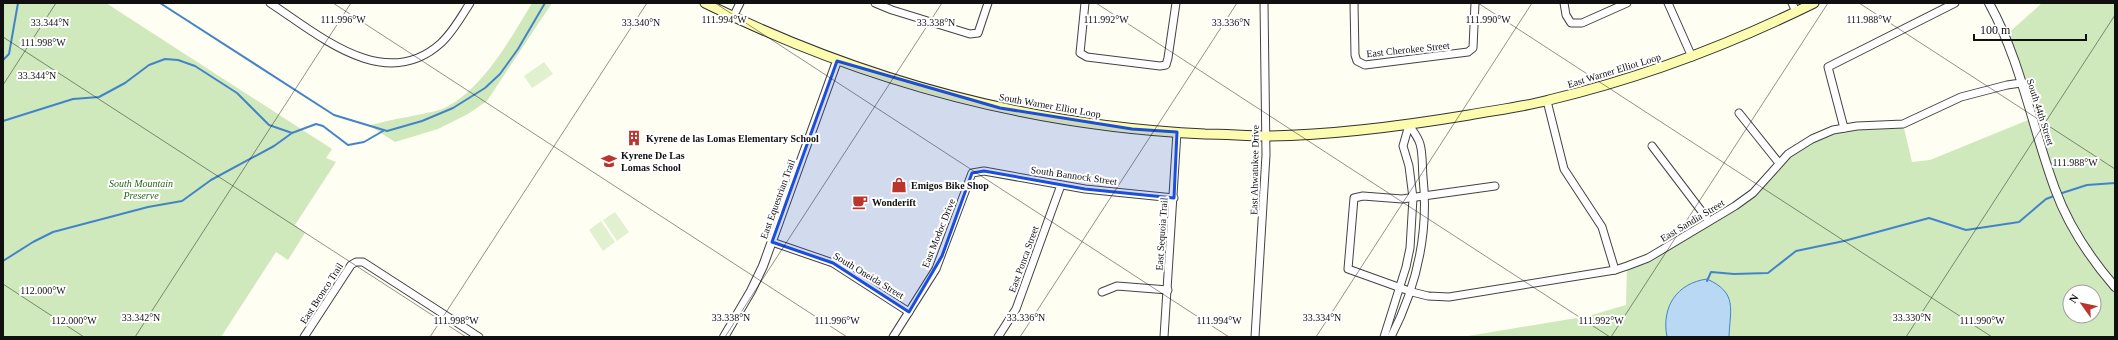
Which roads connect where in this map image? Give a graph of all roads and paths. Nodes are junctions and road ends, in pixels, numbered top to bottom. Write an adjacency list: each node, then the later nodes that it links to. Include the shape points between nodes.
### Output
1 (270, 3): 2 (street, via 346,52 371,61 394,63 418,58 441,43)
2 (470, 3)
3 (705, 3): 21 (main road, South Warner Elliot Loop)
4 (740, 3): 21 (street)
5 (875, 3): 19 (street)
6 (988, 3): 19 (street, via 978,33 970,34)
7 (1085, 3): 8 (street, via 1080,53 1087,57 1160,66 1166,65)
8 (1176, 3)
9 (1264, 3): 30 (street, East Ahwatukee Drive)
10 (1354, 3): 11 (street, East Cherokee Street, via 1355,55 1357,61 1365,65 1468,52 1473,48 1475,41)
11 (1475, 3)
12 (1564, 3): 13 (street, via 1571,23 1582,23)
13 (1627, 3)
14 (1668, 3): 22 (street)
15 (1792, 3): 20 (street)
16 (1814, 3): 20 (main road, East Warner Elliot Loop)
17 (1955, 3): 28 (street, via 1828,67)
18 (1989, 3): 24 (street, South 44th Street, via 2011,48)
19 (893, 7)
20 (1796, 12): 22 (main road, East Warner Elliot Loop)
21 (733, 17): 23 (main road, South Warner Elliot Loop)
22 (1692, 58): 25 (main road, East Warner Elliot Loop, via 1619,82)
23 (837, 61): 29 (main road, South Warner Elliot Loop, via 916,86 1000,108 1092,124); 39 (street, East Equestrian Trail)
24 (2021, 83): 28 (street, East Sandia Street, via 1961,97 1903,124); 41 (street, South 44th Street, via 2054,189 2088,253)
25 (1547, 101): 27 (main road, East Warner Elliot Loop); 40 (street, via 1564,169 1602,227)
26 (1739, 113): 32 (street)
27 (1409, 125): 30 (main road, South Warner Elliot Loop, via 1326,134); 36 (street, via 1420,143); 36 (street, via 1403,146)
28 (1844, 128): 32 (street, East Sandia Street, via 1833,130 1799,146)
29 (1177, 132): 30 (main road, South Warner Elliot Loop); 37 (street, East Sequoia Trail)
30 (1265, 136): 53 (street, East Ahwatukee Drive)
31 (1652, 146): 38 (street)
32 (1779, 163): 38 (street, East Sandia Street, via 1753,193)
33 (972, 174): 34 (street, South Bannock Street, via 984,171); 46 (street, East Modoc Drive, via 942,256)
34 (1061, 185): 37 (street, South Bannock Street); 51 (street, East Ponca Street, via 1016,309)
35 (1494, 186): 36 (street)
36 (1419, 197): 42 (street); 42 (street, East Sandia Street, via 1354,198 1348,269); 45 (street, via 1425,225)
37 (1174, 198): 43 (street, East Sequoia Trail)
38 (1709, 221): 40 (street, East Sandia Street, via 1648,258)
39 (772, 242): 46 (street, South Oneida Street, via 833,263); 49 (street, East Equestrian Trail, via 751,291)
40 (1614, 270): 45 (street, East Sandia Street, via 1449,297)
41 (2115, 287)
42 (1400, 288): 45 (street, East Sandia Street); 54 (street)
43 (1168, 290): 44 (street, via 1117,286); 52 (street, East Sequoia Trail)
44 (1102, 292)
45 (1412, 292): 55 (street)
46 (909, 312): 50 (street, East Modoc Drive)
47 (304, 337): 48 (street, East Bronco Trail, via 351,265 356,262 363,262)
48 (479, 337)
49 (724, 337)
50 (893, 337)
51 (998, 337)
52 (1164, 337)
53 (1255, 337)
54 (1384, 337)
55 (1391, 337)

